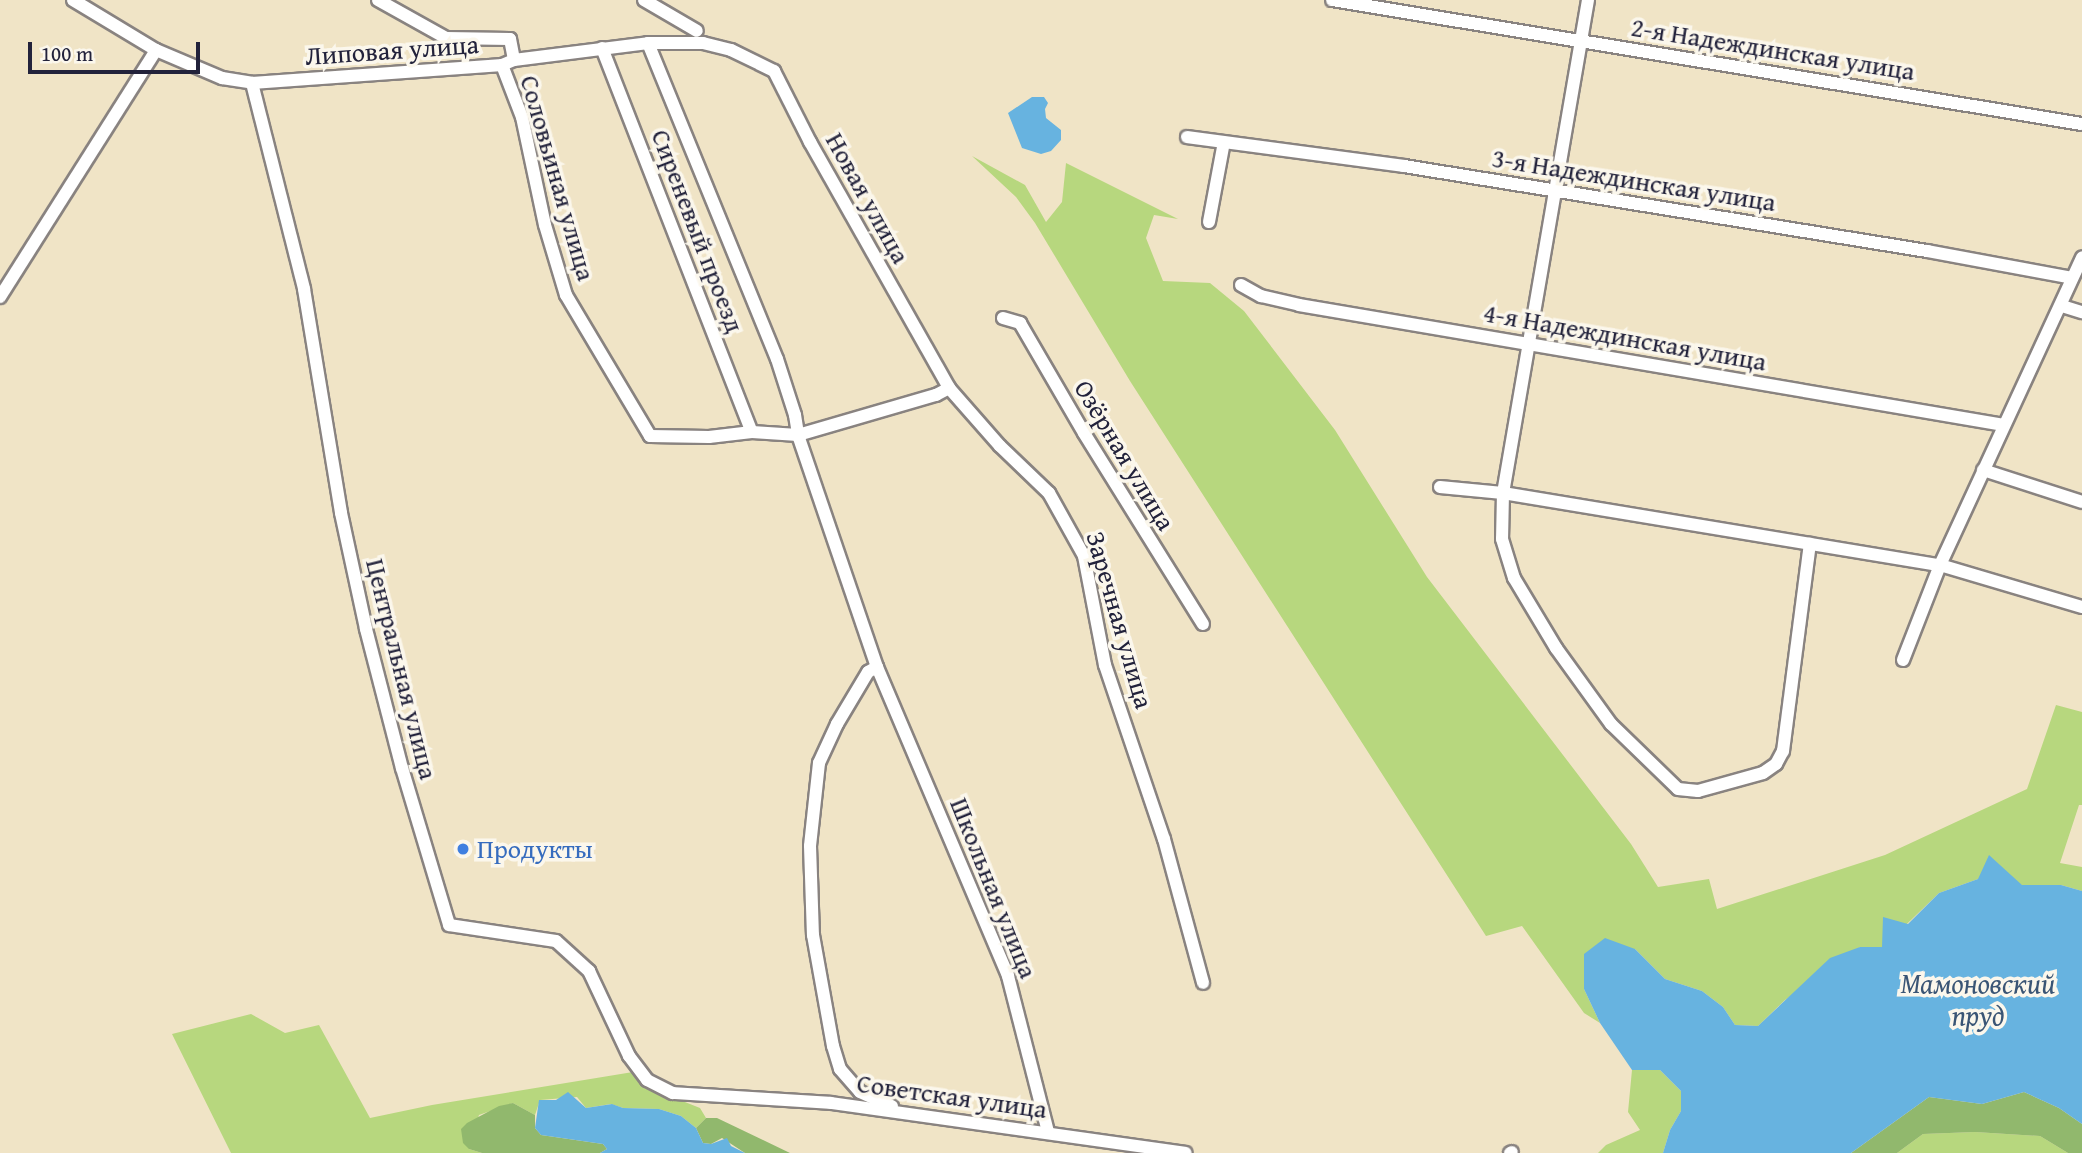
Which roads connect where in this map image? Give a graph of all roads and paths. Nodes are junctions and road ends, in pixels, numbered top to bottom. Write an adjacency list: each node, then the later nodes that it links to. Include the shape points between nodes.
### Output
1 (73, 0): 10 (street, Липовая улица)
2 (378, 0): 12 (street, via 446,38 510,39)
3 (644, 0): 6 (street)
4 (1332, 0): 7 (street, 2-я Надеждинская улица)
5 (1588, 0): 7 (street)
6 (697, 31)
7 (1580, 41): 14 (street, 2-я Надеждинская улица); 17 (street)
8 (648, 43): 9 (street, Липовая улица); 11 (street, Липовая улица, via 703,43); 30 (street, Школьная улица, via 777,359)
9 (602, 48): 12 (street, Липовая улица); 29 (street, Сиреневый проезд)
10 (156, 50): 13 (street, Липовая улица, via 222,78); 22 (street)
11 (731, 50): 27 (street, Новая улица, via 774,71)
12 (508, 63): 13 (street, Липовая улица); 29 (street, Соловьиная улица, via 566,295 650,436)
13 (252, 83): 42 (street, Центральная улица, via 304,289 341,513 366,629 449,925 556,941 589,971 629,1056 647,1080 673,1093)
14 (2082, 124)
15 (1187, 137): 16 (street, 3-я Надеждинская улица)
16 (1224, 142): 17 (street, 3-я Надеждинская улица); 18 (street)
17 (1555, 190): 20 (street, 3-я Надеждинская улица); 26 (street)
18 (1209, 222)
19 (2082, 257): 20 (street)
20 (2072, 278): 23 (street)
21 (1241, 285): 26 (street, 4-я Надеждинская улица, via 1261,296 1299,305)
22 (0, 298)
23 (2062, 306): 24 (street); 28 (street)
24 (2082, 312)
25 (1003, 318): 38 (street, Озёрная улица, via 1020,323)
26 (1527, 342): 28 (street, 4-я Надеждинская улица); 33 (street)
27 (949, 388): 30 (street, Соловьиная улица); 41 (street, Заречная улица, via 1049,493 1084,556 1105,665 1164,839)
28 (2004, 425): 31 (street)
29 (752, 432): 30 (street, Соловьиная улица)
30 (798, 435): 40 (street, Школьная улица)
31 (1983, 471): 34 (street); 36 (street)
32 (1440, 487): 33 (street)
33 (1503, 493): 35 (street); 35 (street, via 1502,539 1514,578 1598,708 1678,789 1698,791 1763,773 1776,764 1783,751)
34 (2082, 502)
35 (1810, 544): 36 (street)
36 (1940, 565): 37 (street); 39 (street)
37 (2082, 607)
38 (1203, 624)
39 (1903, 660)
40 (877, 667): 43 (street, via 868,672 836,724 819,763 810,846 813,935 840,1069 860,1092 878,1102); 44 (street, Школьная улица, via 1008,975)
41 (1203, 983)
42 (712, 1098): 43 (street, Советская улица, via 831,1102)
43 (940, 1120): 44 (street, Советская улица)
44 (1048, 1132): 45 (street, Советская улица)
45 (1185, 1153)

